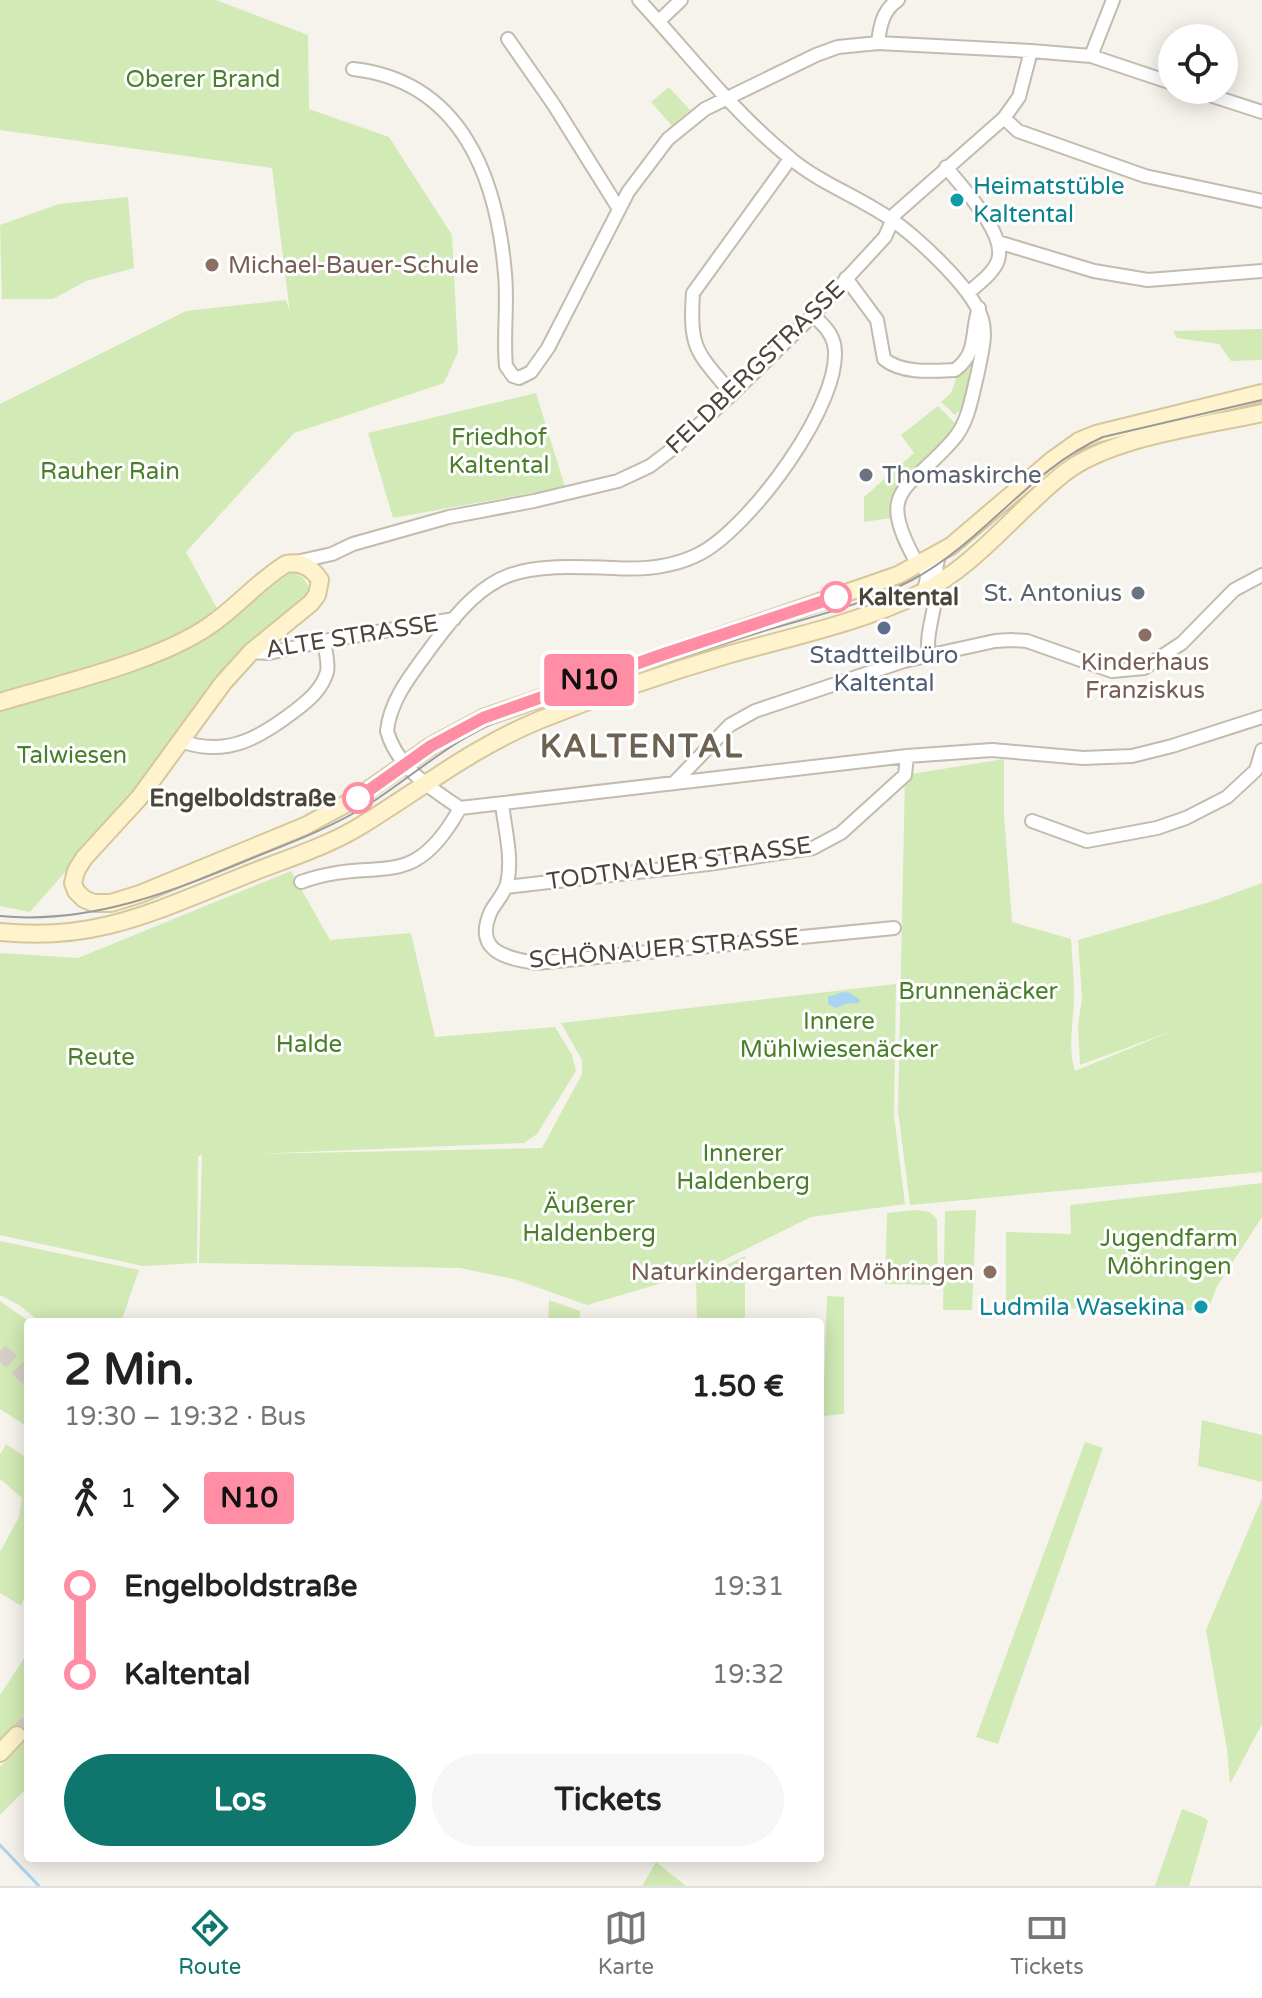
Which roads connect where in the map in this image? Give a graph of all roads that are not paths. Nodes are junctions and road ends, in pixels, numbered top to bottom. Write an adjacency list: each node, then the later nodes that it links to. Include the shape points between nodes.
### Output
1 (639, 0): 5 (street)
2 (681, 0): 5 (street)
3 (898, 0): 7 (street, via 884,15)
4 (1113, 0): 9 (street)
5 (659, 21): 12 (street)
6 (508, 39): 19 (street)
7 (878, 43): 8 (street); 12 (street, via 838,47)
8 (1031, 51): 9 (street); 15 (street, FELDBERGSTRASSE, via 1019,97)
9 (1091, 56): 11 (street)
10 (353, 69): 19 (street, via 413,85 449,113 474,152 493,206 505,273 506,366 513,376 531,372 555,336)
11 (1158, 78)
12 (729, 98): 16 (street); 19 (street, via 705,109 668,139)
13 (1237, 104): 14 (street)
14 (1262, 112)
15 (1004, 118): 17 (street, FELDBERGSTRASSE); 18 (street, via 1018,131 1145,176)
16 (790, 159): 20 (street); 28 (street, via 693,293 691,320 698,354)
17 (946, 167): 20 (street, FELDBERGSTRASSE); 21 (street)
18 (1262, 201)
19 (619, 209)
20 (892, 221): 23 (street, FELDBERGSTRASSE, via 885,237); 24 (street)
21 (998, 242): 22 (street, via 1094,271 1148,280); 24 (street, via 995,268)
22 (1262, 271)
23 (846, 278): 25 (street, via 877,320 884,359 898,366 955,370 973,348); 26 (street, FELDBERGSTRASSE)
24 (968, 293): 25 (street)
25 (979, 308): 33 (street, via 982,352 966,417 954,439 909,482 898,504 901,531)
26 (813, 315): 28 (street, FELDBERGSTRASSE); 38 (street, via 833,340 827,387 798,448 732,529 699,555 662,567 532,567 509,573 488,585)
27 (1262, 393): 31 (main road, via 1112,428 1079,441)
28 (732, 394): 30 (street, FELDBERGSTRASSE, via 663,456 618,481 449,517)
29 (1262, 413): 34 (main road, via 1111,449 1082,462)
30 (332, 554): 32 (street, FELDBERGSTRASSE); 36 (street)
31 (939, 555): 33 (main road); 34 (street, via 944,567); 37 (street)
32 (296, 562): 36 (main road); 42 (main road, via 276,570 208,627 182,641)
33 (918, 565): 37 (street, via 927,572); 47 (main road, via 483,718)
34 (957, 570): 37 (main road)
35 (1262, 575): 41 (street, via 1221,600 1172,652 1134,671 1100,669 1027,641 995,641)
36 (320, 580): 40 (main road, via 311,603)
37 (930, 588): 41 (street); 50 (main road, via 836,625 721,656 538,720)
38 (454, 619): 39 (street, ALTE STRASSE); 47 (street, via 391,711 388,736)
39 (324, 641): 40 (street, ALTE STRASSE); 44 (street, via 328,668 320,685 275,726 233,745)
40 (251, 652): 44 (main road)
41 (929, 656): 49 (street, via 755,711 730,725)
42 (0, 702)
43 (1262, 717): 46 (street, via 1132,756 1083,758 992,750)
44 (181, 741): 47 (main road, via 76,871 73,883 84,899 111,903 216,864 305,826)
45 (1262, 750): 48 (street)
46 (907, 756): 49 (street); 55 (street, TODTNAUER STRASSE, via 905,775 841,833 813,848)
47 (405, 764): 50 (street)
48 (1259, 773): 53 (street, via 1218,803 1157,828 1087,841)
49 (674, 783): 51 (street)
50 (424, 784): 52 (street); 57 (main road, via 339,838 128,922 58,935)
51 (502, 804): 52 (street); 55 (street, SCHÖNAUER STRASSE, via 509,858)
52 (460, 808): 54 (street, via 436,846 411,863 396,869 340,871)
53 (1032, 821)
54 (301, 882)
55 (506, 887): 56 (street, SCHÖNAUER STRASSE, via 487,921 488,941 499,955 536,963)
56 (894, 928)
57 (0, 932)
58 (17, 1735): 59 (main road)
59 (0, 1753)

